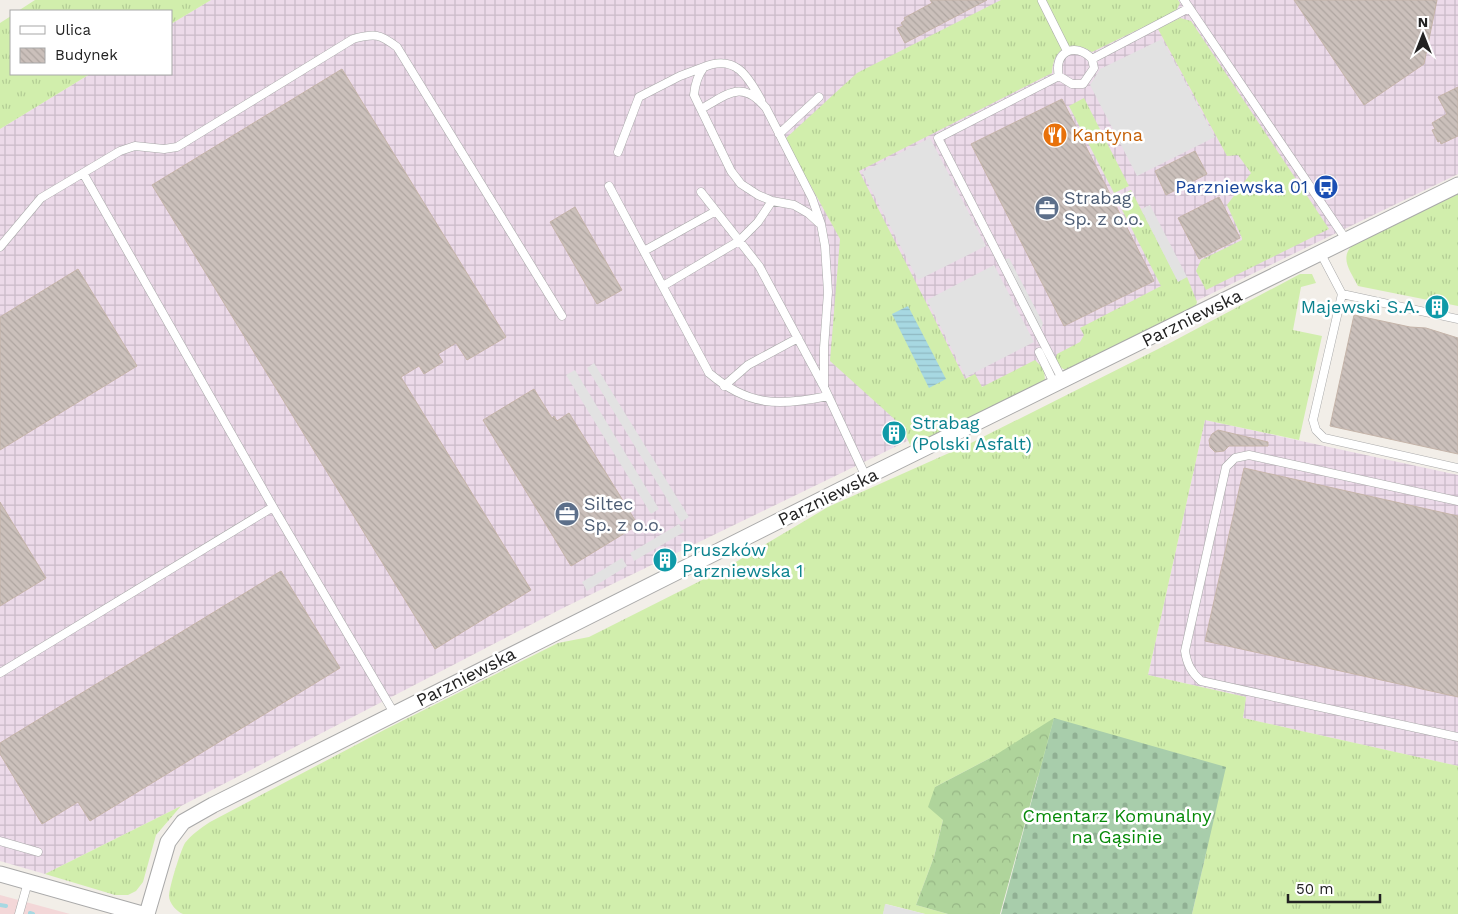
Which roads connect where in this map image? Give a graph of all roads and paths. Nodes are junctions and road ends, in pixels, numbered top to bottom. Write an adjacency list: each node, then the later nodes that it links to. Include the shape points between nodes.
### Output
1 (1184, 0): 3 (lane)
2 (1042, 1): 4 (lane)
3 (1189, 8): 5 (lane); 21 (lane)
4 (1067, 52): 5 (lane, via 1079,50); 7 (lane, via 1058,62)
5 (1092, 60): 7 (lane, via 1094,68 1083,84 1072,84)
6 (704, 67): 9 (lane, via 720,63 743,71); 10 (lane, via 698,75 694,95); 12 (lane, via 639,97)
7 (1059, 76): 31 (lane, via 938,138)
8 (819, 97): 11 (lane)
9 (766, 108): 10 (lane, via 745,91 736,91); 11 (lane)
10 (700, 109): 17 (lane, via 731,171 741,184)
11 (779, 134): 19 (lane, via 812,198)
12 (618, 152)
13 (83, 174): 22 (lane, via 41,198); 27 (lane, via 120,151 135,146 177,147 353,39 367,35 383,37 397,47); 38 (lane)
14 (1458, 185): 21 (street, Parzniewska)
15 (609, 186): 23 (lane)
16 (701, 192): 18 (lane)
17 (772, 201): 19 (lane, via 794,205); 20 (lane, via 758,222)
18 (716, 211): 20 (lane); 23 (lane)
19 (821, 224): 33 (lane, via 826,246 828,292)
20 (739, 241): 25 (lane); 29 (lane, via 759,266)
21 (1347, 241): 24 (street, Parzniewska)
22 (0, 247)
23 (644, 251): 25 (lane)
24 (1321, 254): 26 (lane); 31 (street, Parzniewska)
25 (663, 286): 32 (lane, via 709,373)
26 (1342, 294): 28 (lane); 35 (lane, via 1313,420 1316,430 1324,438)
27 (562, 316)
28 (1458, 318)
29 (798, 338): 32 (lane, via 748,365); 33 (lane)
30 (1039, 352): 31 (lane)
31 (1059, 383): 36 (street, Parzniewska)
32 (724, 386): 34 (lane, via 739,394 780,403)
33 (824, 387): 34 (lane)
34 (828, 396): 36 (lane)
35 (1458, 468)
36 (866, 477): 40 (street, Parzniewska)
37 (1458, 501): 41 (lane, via 1249,455 1235,458 1226,467 1186,661 1201,681)
38 (273, 507): 39 (lane); 40 (lane)
39 (0, 674)
40 (394, 713): 48 (street, Parzniewska, via 183,822 168,842)
41 (1458, 736)
42 (0, 842): 43 (lane)
43 (38, 852)
44 (0, 874): 45 (street)
45 (28, 882): 46 (lane); 47 (street)
46 (19, 914)
47 (142, 914)
48 (147, 914)

